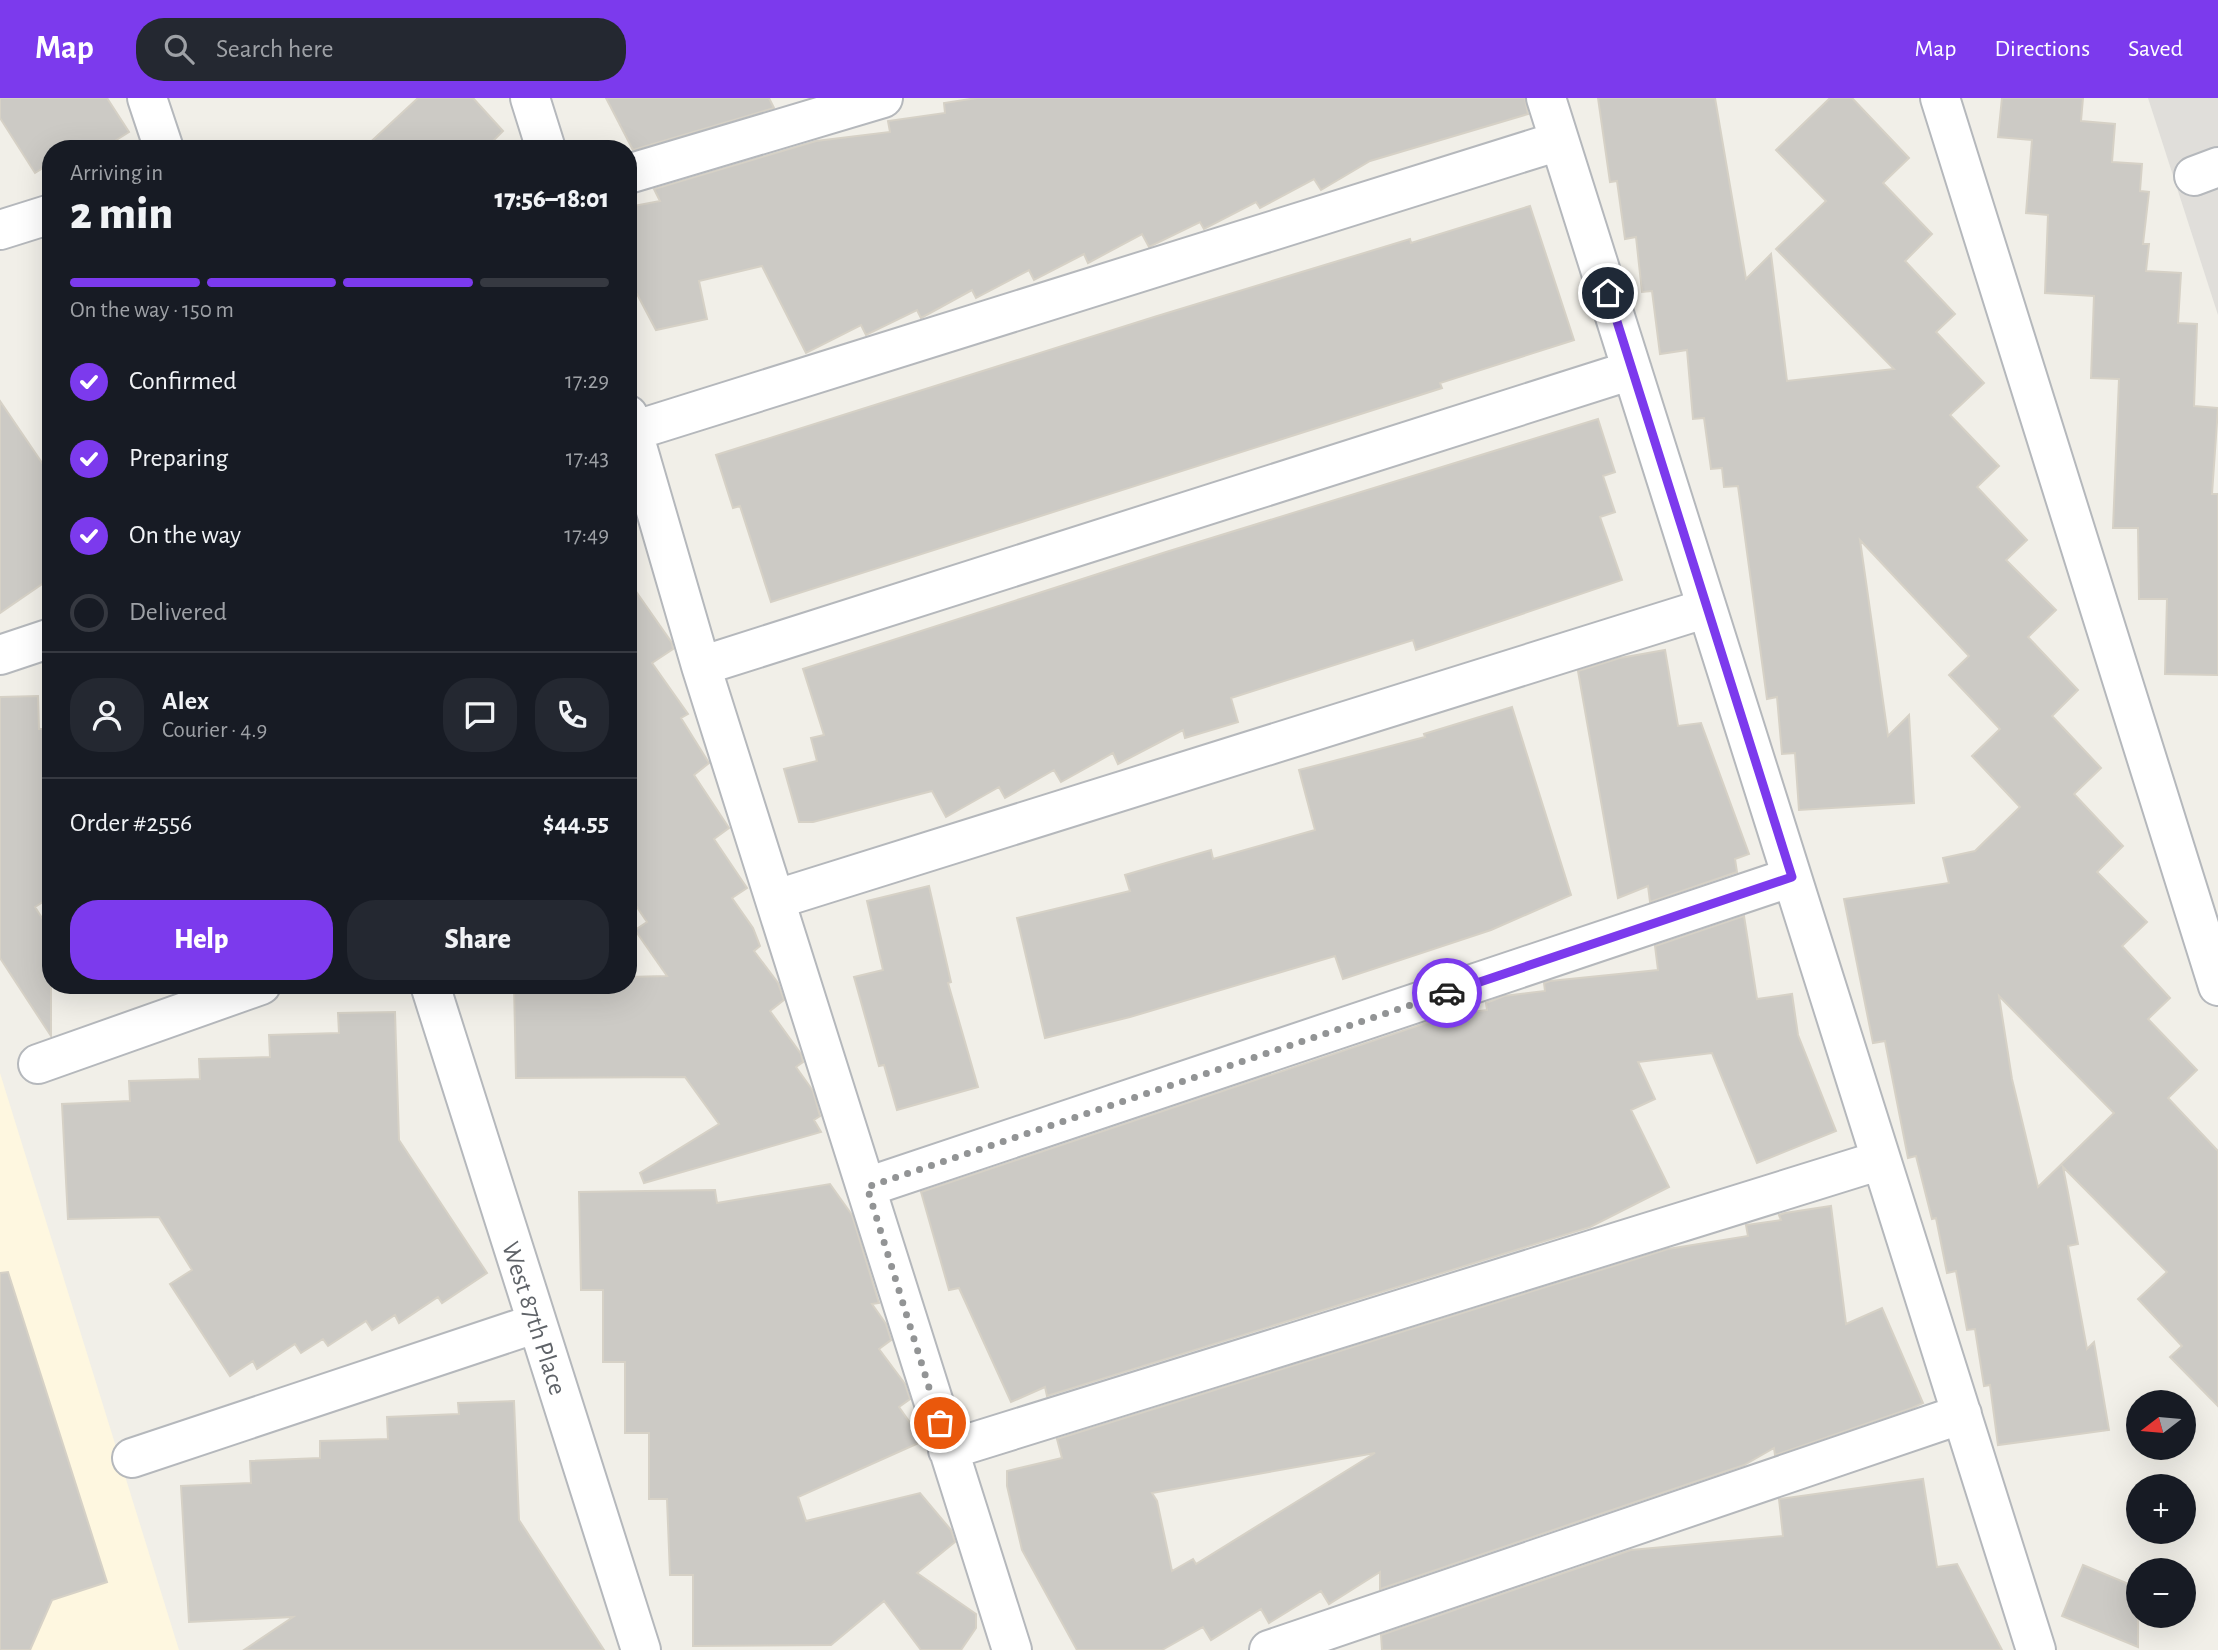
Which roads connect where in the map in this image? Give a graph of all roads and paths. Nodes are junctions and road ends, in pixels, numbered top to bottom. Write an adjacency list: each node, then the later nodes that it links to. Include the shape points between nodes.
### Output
1 (147, 98): 6 (street)
2 (530, 98): 7 (street)
3 (883, 98): 9 (street)
4 (1546, 98): 8 (street)
5 (1940, 98): 21 (street)
6 (161, 140)
7 (543, 140)
8 (1559, 141): 12 (street); 13 (street)
9 (637, 171)
10 (42, 217): 11 (street)
11 (0, 230)
12 (1632, 370): 15 (street); 18 (street)
13 (637, 421)
14 (637, 444): 18 (street)
15 (1707, 608): 19 (street); 20 (street)
16 (42, 641): 17 (street)
17 (0, 655)
18 (701, 666): 20 (street)
19 (1792, 877): 25 (street); 26 (street)
20 (777, 899): 26 (street)
21 (2218, 986)
22 (236, 994): 24 (street)
23 (433, 994): 27 (street, West 87th Place)
24 (38, 1064)
25 (1881, 1160): 28 (street); 29 (street)
26 (867, 1187): 29 (street)
27 (537, 1323): 30 (street); 31 (street, West 87th Place)
28 (1962, 1414): 33 (street); 34 (street)
29 (948, 1450): 32 (street)
30 (132, 1458)
31 (641, 1650)
32 (1012, 1650)
33 (1269, 1650)
34 (2036, 1650)

